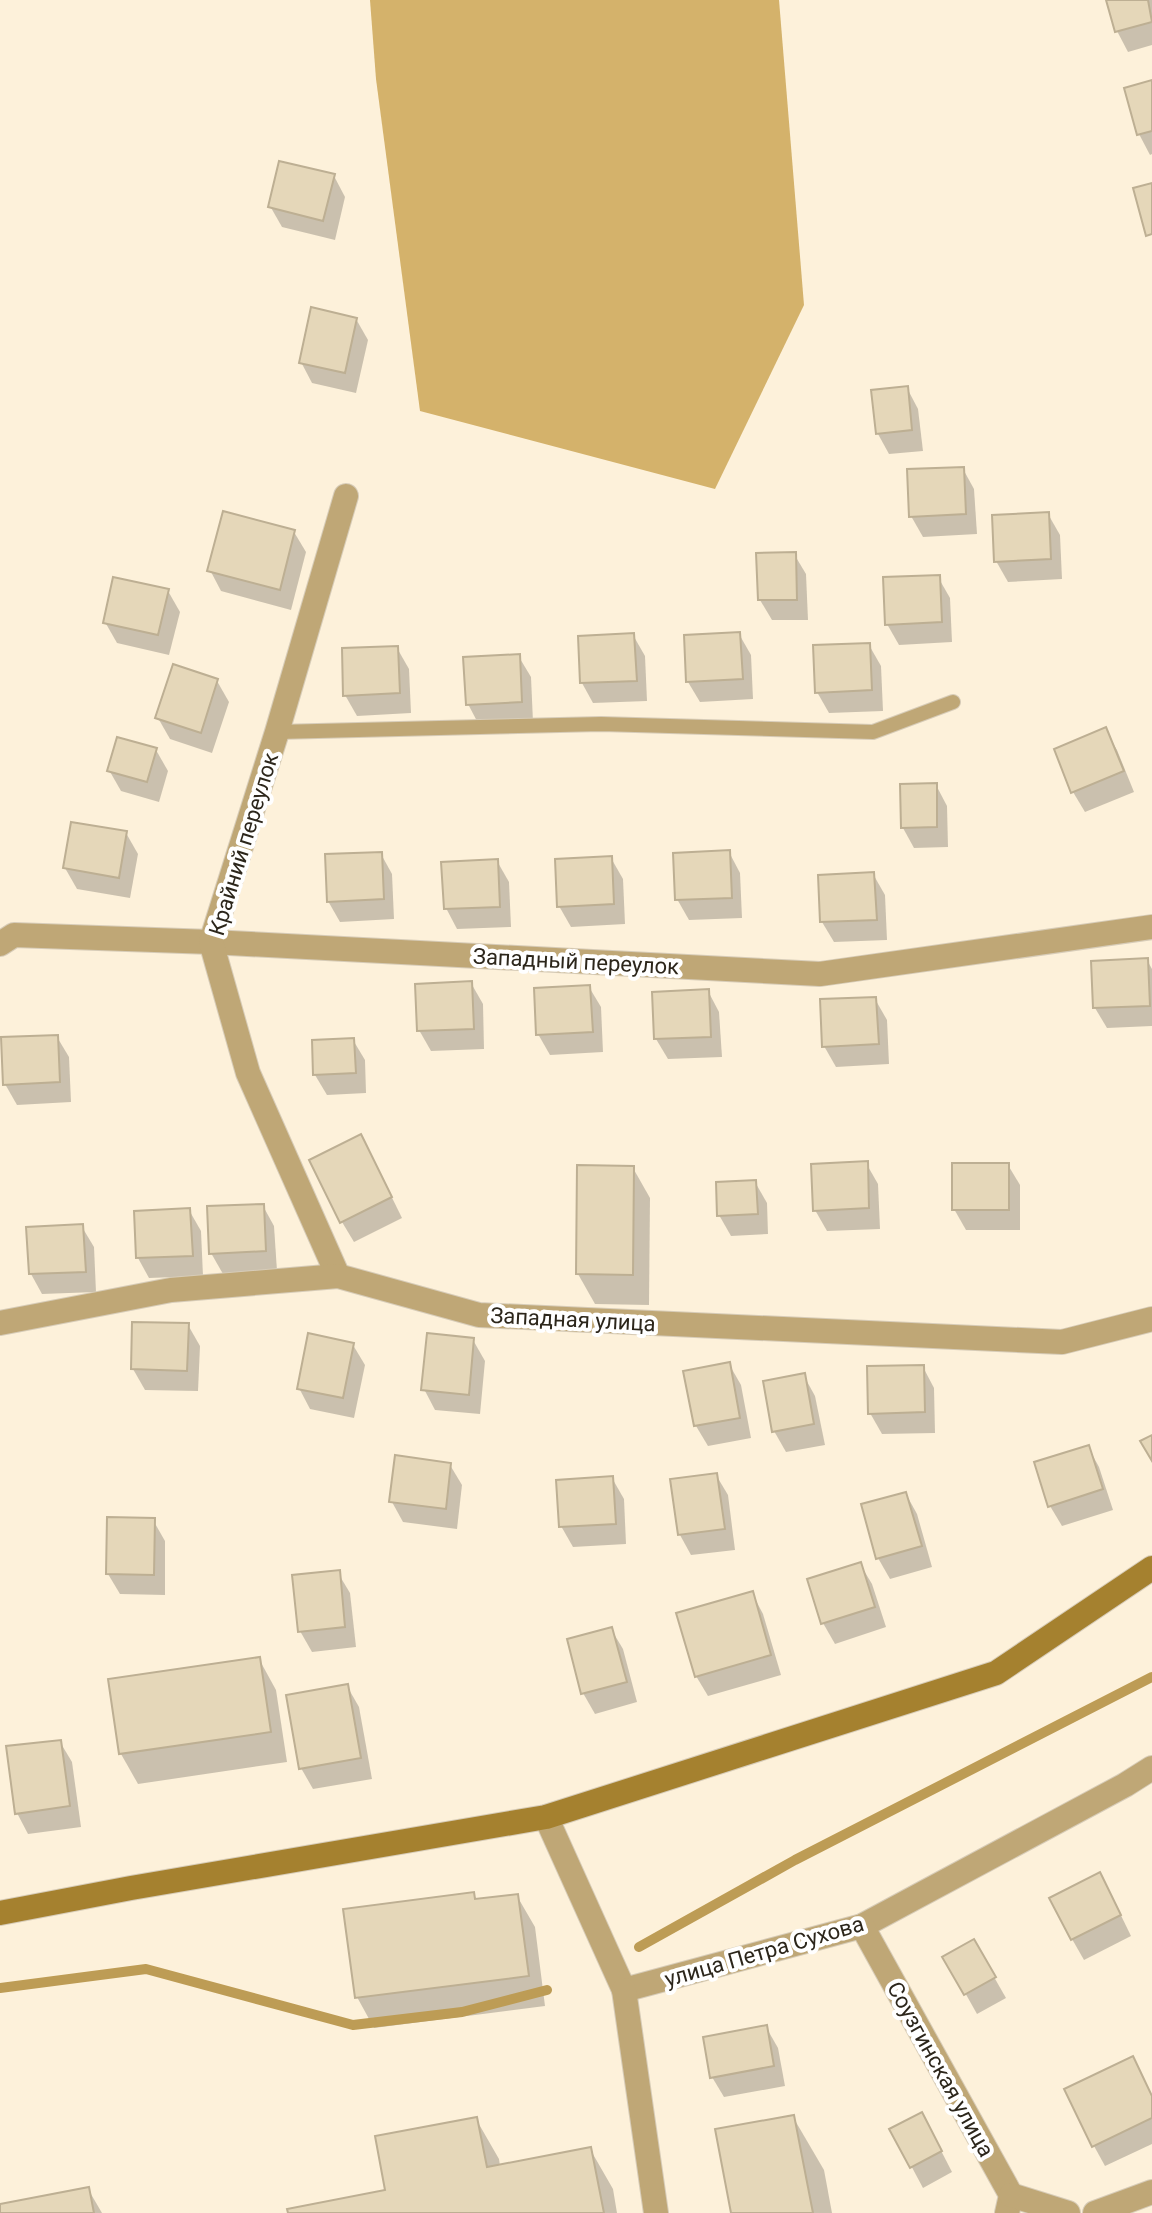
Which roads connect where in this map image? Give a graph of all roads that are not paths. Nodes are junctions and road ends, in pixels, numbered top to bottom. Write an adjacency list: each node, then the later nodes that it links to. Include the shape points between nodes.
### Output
1 (346, 496): 3 (street, Крайний переулок)
2 (953, 702): 3 (lane, via 873,732 601,724)
3 (277, 732): 5 (street, Крайний переулок)
4 (1152, 927): 5 (street, Западный переулок, via 820,974)
5 (211, 942): 6 (street, Западный переулок, via 14,935); 7 (street, Крайний переулок, via 248,1073)
6 (0, 944)
7 (338, 1276): 8 (street, Западная улица, via 479,1315 1062,1342); 9 (street, Западная улица, via 171,1290)
8 (1152, 1319)
9 (0, 1323)
10 (1152, 1568): 12 (street, via 996,1673)
11 (1152, 1768): 14 (street, улица Петра Сухова)
12 (546, 1817): 13 (street); 15 (street)
13 (0, 1913)
14 (862, 1926): 15 (street, улица Петра Сухова); 17 (street, Соузгинская улица)
15 (624, 1990): 18 (street)
16 (1152, 2192): 20 (street)
17 (1009, 2204): 19 (street)
18 (656, 2213)
19 (1068, 2213)
20 (1095, 2213)

